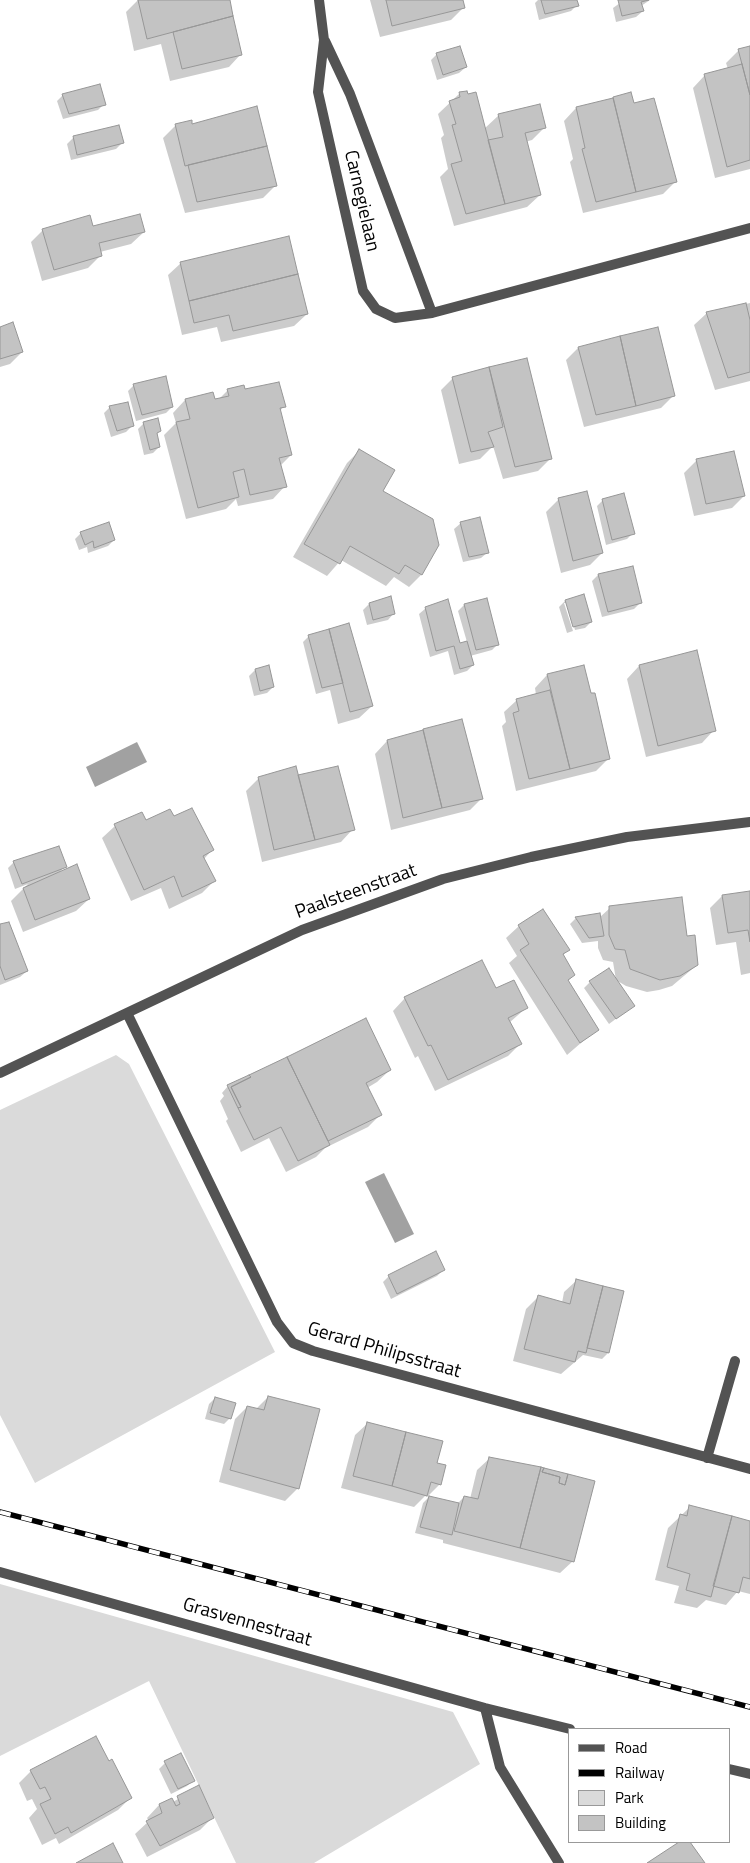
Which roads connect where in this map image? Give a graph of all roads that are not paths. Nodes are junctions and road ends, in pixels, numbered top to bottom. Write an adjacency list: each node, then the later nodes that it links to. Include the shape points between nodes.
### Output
1 (319, 0): 2 (street, Carnegielaan)
2 (324, 40): 4 (street, Carnegielaan, via 350,94); 4 (street, Carnegielaan, via 318,92 363,291 376,308 395,318)
3 (750, 228): 4 (street, Carnegielaan)
4 (432, 313)
5 (750, 822): 6 (street, Paalsteenstraat, via 627,837 531,856 443,879 302,930)
6 (127, 1013): 7 (street, Paalsteenstraat); 9 (street, Gerard Philipsstraat, via 277,1322 293,1344)
7 (0, 1073)
8 (735, 1361): 9 (street)
9 (707, 1458): 10 (street, Gerard Philipsstraat)
10 (750, 1469)
11 (0, 1572): 12 (street, Grasvennestraat)
12 (485, 1708): 13 (street, Grasvennestraat); 16 (street, via 500,1766)
13 (568, 1729)
14 (730, 1768): 15 (street)
15 (750, 1774)
16 (559, 1863)

